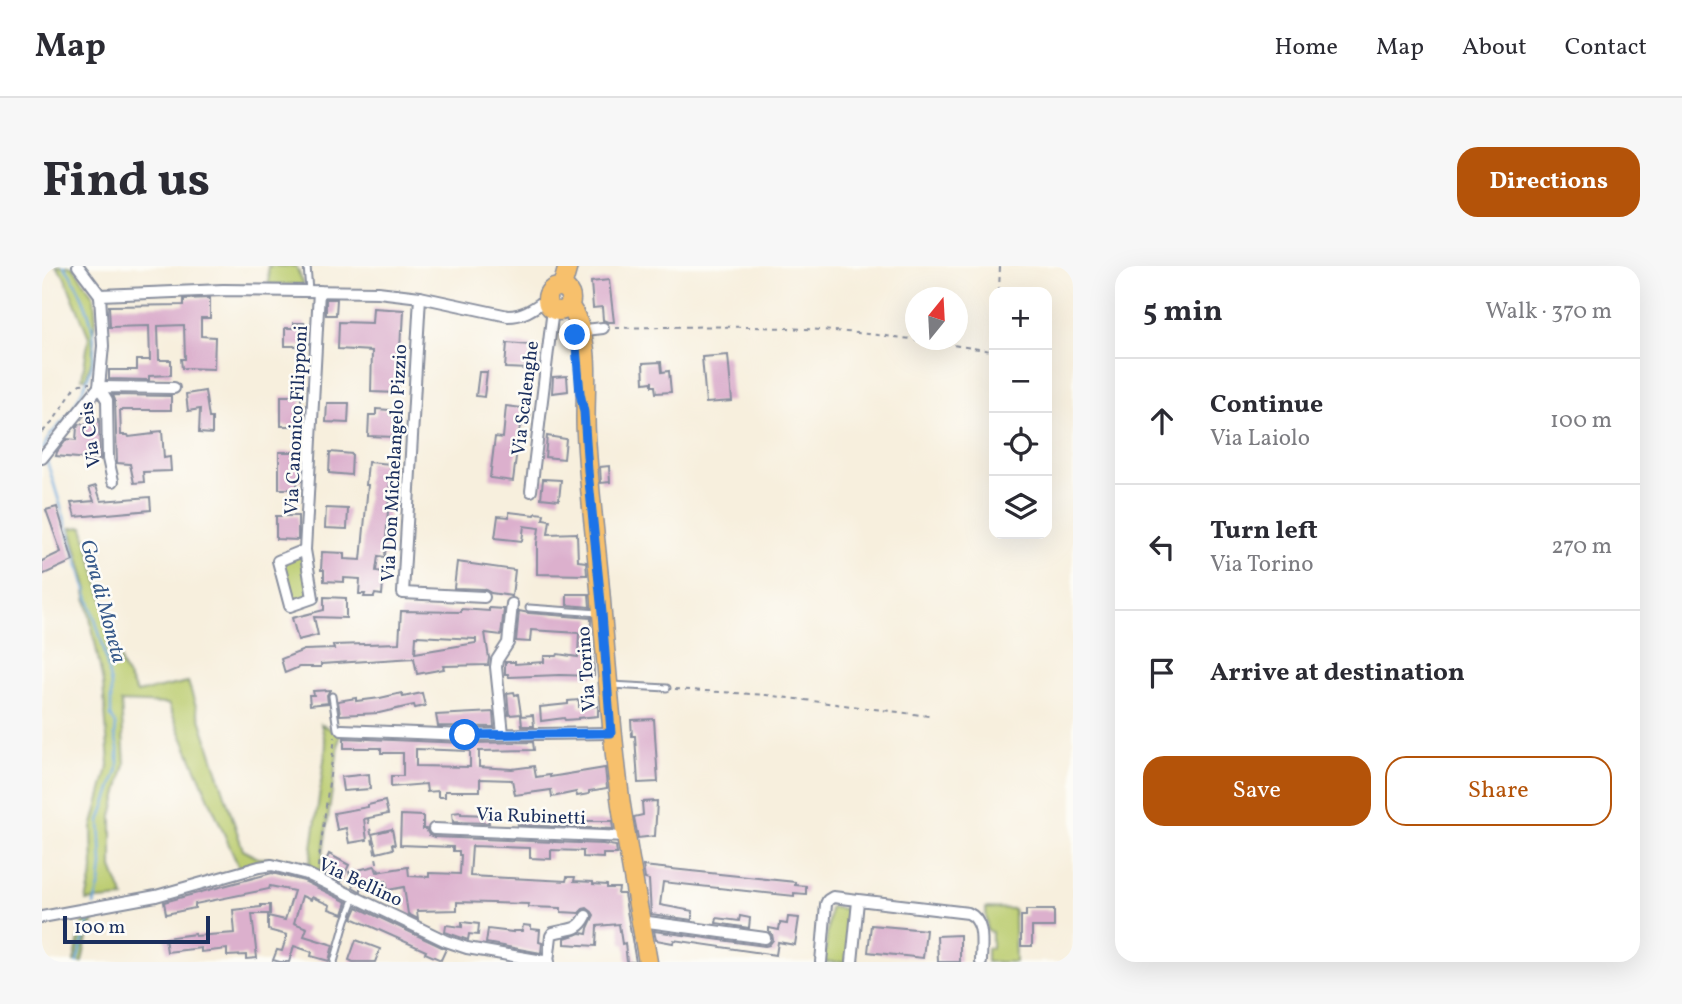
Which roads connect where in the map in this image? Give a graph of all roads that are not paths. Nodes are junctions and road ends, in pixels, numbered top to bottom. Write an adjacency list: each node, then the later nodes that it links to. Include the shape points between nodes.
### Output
1 (78, 266): 5 (street)
2 (307, 266): 4 (lane)
3 (568, 266): 7 (main road, Via Torino, via 562,287 570,295)
4 (314, 291): 5 (street); 6 (street); 15 (street, Via Canonico Filipponi)
5 (100, 295): 10 (street, Via Ceis, via 103,345)
6 (420, 297): 7 (street, via 509,316); 16 (street, Via Don Michelangelo Pizzio, via 403,593)
7 (557, 306): 9 (main road, Via Torino); 14 (street, Via Scalenghe)
8 (603, 328): 9 (street)
9 (578, 331): 19 (main road, Via Torino, via 586,360 584,412)
10 (94, 385): 11 (street); 12 (street, Via Ceis); 13 (street, Via Ceis, via 107,400)
11 (174, 388)
12 (46, 454)
13 (113, 481)
14 (531, 491)
15 (305, 550): 15 (street, Via Canonico Filipponi, via 278,561 290,606 313,598)
16 (484, 597)
17 (512, 604): 25 (street, via 508,643 496,667)
18 (529, 608): 19 (lane)
19 (602, 613): 20 (main road, Via Torino)
20 (607, 685): 21 (lane); 24 (main road, Via Torino)
21 (667, 688)
22 (332, 696): 23 (lane)
23 (339, 730): 25 (street)
24 (611, 733): 25 (street); 27 (main road, Via Torino)
25 (503, 734)
26 (434, 829): 27 (street, Via Rubinetti)
27 (626, 837): 32 (main road, Via Torino)
28 (355, 897): 31 (street, Via Bellino, via 307,874 272,865 156,896); 34 (lane); 35 (street, Via Bellino, via 446,941)
29 (858, 901): 37 (street, via 828,900); 38 (street); 39 (street, via 975,916)
30 (586, 916): 35 (street, via 582,925 553,933)
31 (42, 917)
32 (641, 922): 33 (street); 36 (main road, Via Torino)
33 (765, 938)
34 (334, 962)
35 (549, 962)
36 (648, 962)
37 (821, 962)
38 (852, 962)
39 (981, 962)

